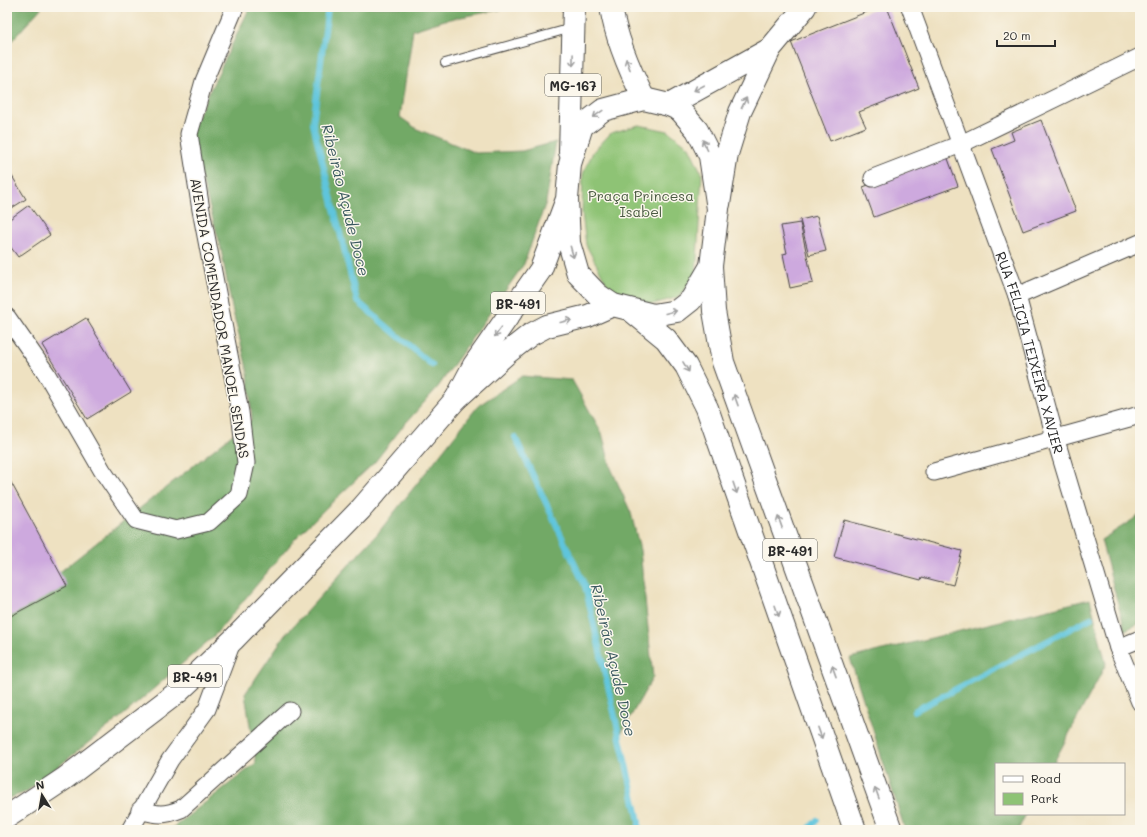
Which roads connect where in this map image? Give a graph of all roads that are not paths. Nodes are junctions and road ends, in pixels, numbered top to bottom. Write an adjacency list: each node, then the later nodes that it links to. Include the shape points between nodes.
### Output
1 (235, 7): 20 (street, AVENIDA COMENDADOR MANOEL SENDAS, via 204,81 189,134 240,412 246,463 239,495 209,522 176,530 136,520 102,470 46,373)
2 (611, 7): 9 (main road, one-way to 2, via 628,63)
3 (910, 7): 11 (street, RUA FELICIA TEIXEIRA XAVIER)
4 (807, 9): 6 (main road)
5 (573, 17): 8 (lane); 12 (main road, MG-167, one-way to 12)
6 (770, 49): 10 (main road, one-way to 10); 15 (main road, one-way to 6, via 727,154 740,112)
7 (1140, 57): 11 (street)
8 (446, 63)
9 (644, 100): 10 (main road, MG-167); 12 (main road, MG-167, one-way to 12, via 603,110 582,126)
10 (669, 105): 15 (main road, MG-167, one-way to 10, via 710,156 697,130 680,110)
11 (961, 144): 13 (street); 18 (street, RUA FELICIA TEIXEIRA XAVIER)
12 (570, 164): 14 (main road, MG-167)
13 (873, 178)
14 (567, 199): 19 (main road, MG-167, one-way to 19, via 569,242 578,274 598,295); 21 (main road, BR-491, one-way to 21, via 541,269 474,365)
15 (718, 209): 17 (main road, MG-167)
16 (1140, 243): 18 (street)
17 (711, 266): 19 (main road, MG-167, one-way to 17, via 653,316 676,311 692,300); 34 (main road, BR-491, one-way to 17, via 723,362 714,312)
18 (1017, 296): 23 (street, RUA FELICIA TEIXEIRA XAVIER)
19 (622, 307): 21 (main road, BR-491, one-way to 19, via 530,335 547,326); 33 (main road, BR-491, one-way to 33, via 666,339 686,366 707,408)
20 (7, 317)
21 (456, 399): 26 (main road, BR-491, via 361,509)
22 (1140, 415): 23 (street)
23 (1055, 437): 24 (street); 27 (street, RUA FELICIA TEIXEIRA XAVIER)
24 (934, 472)
25 (1140, 639): 27 (street)
26 (233, 640): 30 (street, via 207,709 170,760); 31 (main road, BR-491, via 178,692 64,779)
27 (1118, 648): 28 (street, RUA FELICIA TEIXEIRA XAVIER)
28 (1140, 702)
29 (290, 711): 30 (street, via 181,808 159,815)
30 (140, 810): 32 (street)
31 (7, 816)
32 (130, 830)
33 (855, 830)
34 (891, 830)

